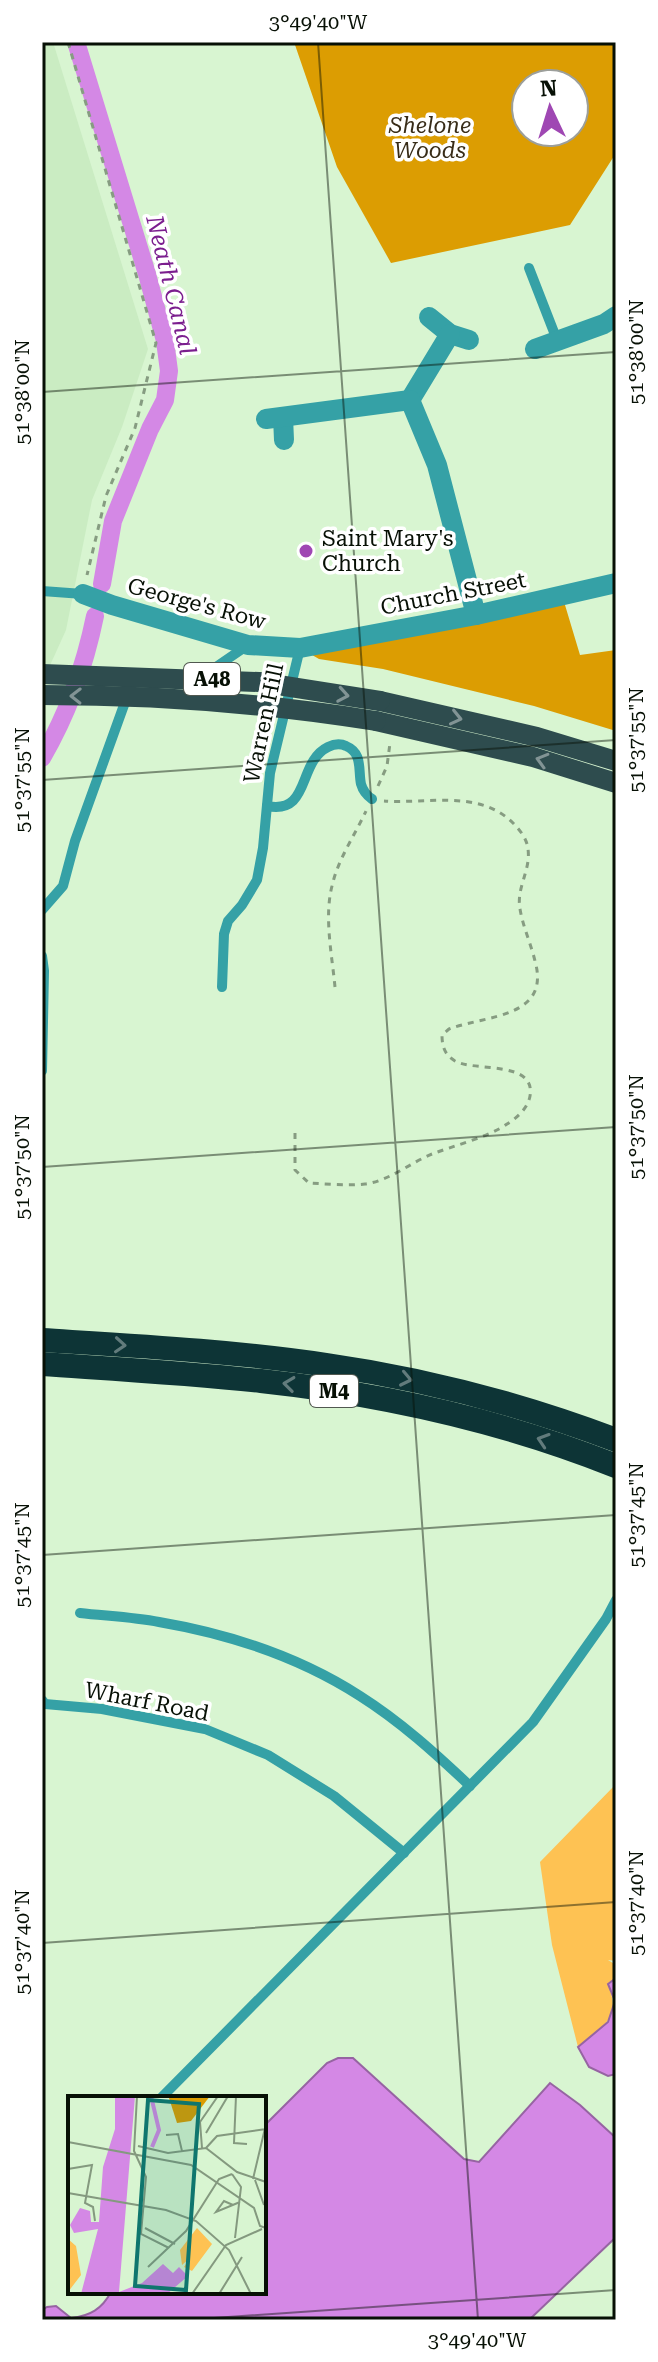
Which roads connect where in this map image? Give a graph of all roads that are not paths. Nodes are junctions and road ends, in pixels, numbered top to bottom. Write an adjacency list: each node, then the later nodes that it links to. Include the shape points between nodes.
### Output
1 (529, 268): 4 (lane)
2 (616, 316): 4 (street)
3 (429, 317): 6 (street, via 460,337)
4 (557, 340): 5 (street)
5 (535, 349)
6 (410, 400): 7 (street, via 274,418); 11 (street, via 437,465)
7 (284, 440)
8 (616, 583): 11 (street, Church Street)
9 (42, 591): 10 (lane)
10 (83, 594): 12 (street, George's Row)
11 (476, 615): 13 (street, Church Street)
12 (248, 645): 13 (street, George's Row); 21 (lane, via 213,669 137,687 124,705 63,886)
13 (300, 648): 20 (lane, Warren Hill)
14 (42, 674): 16 (main road, A48, one-way to 16, bridge, via 259,682)
15 (42, 695): 16 (main road, A48, one-way to 15, bridge)
16 (378, 711): 17 (main road, A48, one-way to 17, via 537,737); 18 (main road, A48, one-way to 16)
17 (616, 761)
18 (616, 783)
19 (372, 799): 20 (lane, via 361,786 359,760 341,744 317,754 290,805)
20 (267, 806): 24 (lane, Warren Hill, via 257,880 224,934)
21 (42, 910)
22 (42, 956): 23 (lane)
23 (43, 971): 25 (lane)
24 (222, 987)
25 (42, 1071)
26 (42, 1340): 28 (highway, M4, one-way to 28, via 275,1357 390,1375 546,1415)
27 (42, 1364): 29 (highway, M4, one-way to 27, via 496,1425 370,1397 261,1381)
28 (616, 1440)
29 (616, 1466)
30 (616, 1600): 33 (lane, via 533,1722)
31 (80, 1613): 33 (lane, via 158,1621 288,1659 388,1715)
32 (42, 1700): 34 (lane, Wharf Road, via 205,1729 268,1755 334,1796)
33 (470, 1786): 34 (lane)
34 (404, 1853): 35 (lane)
35 (163, 2096)

